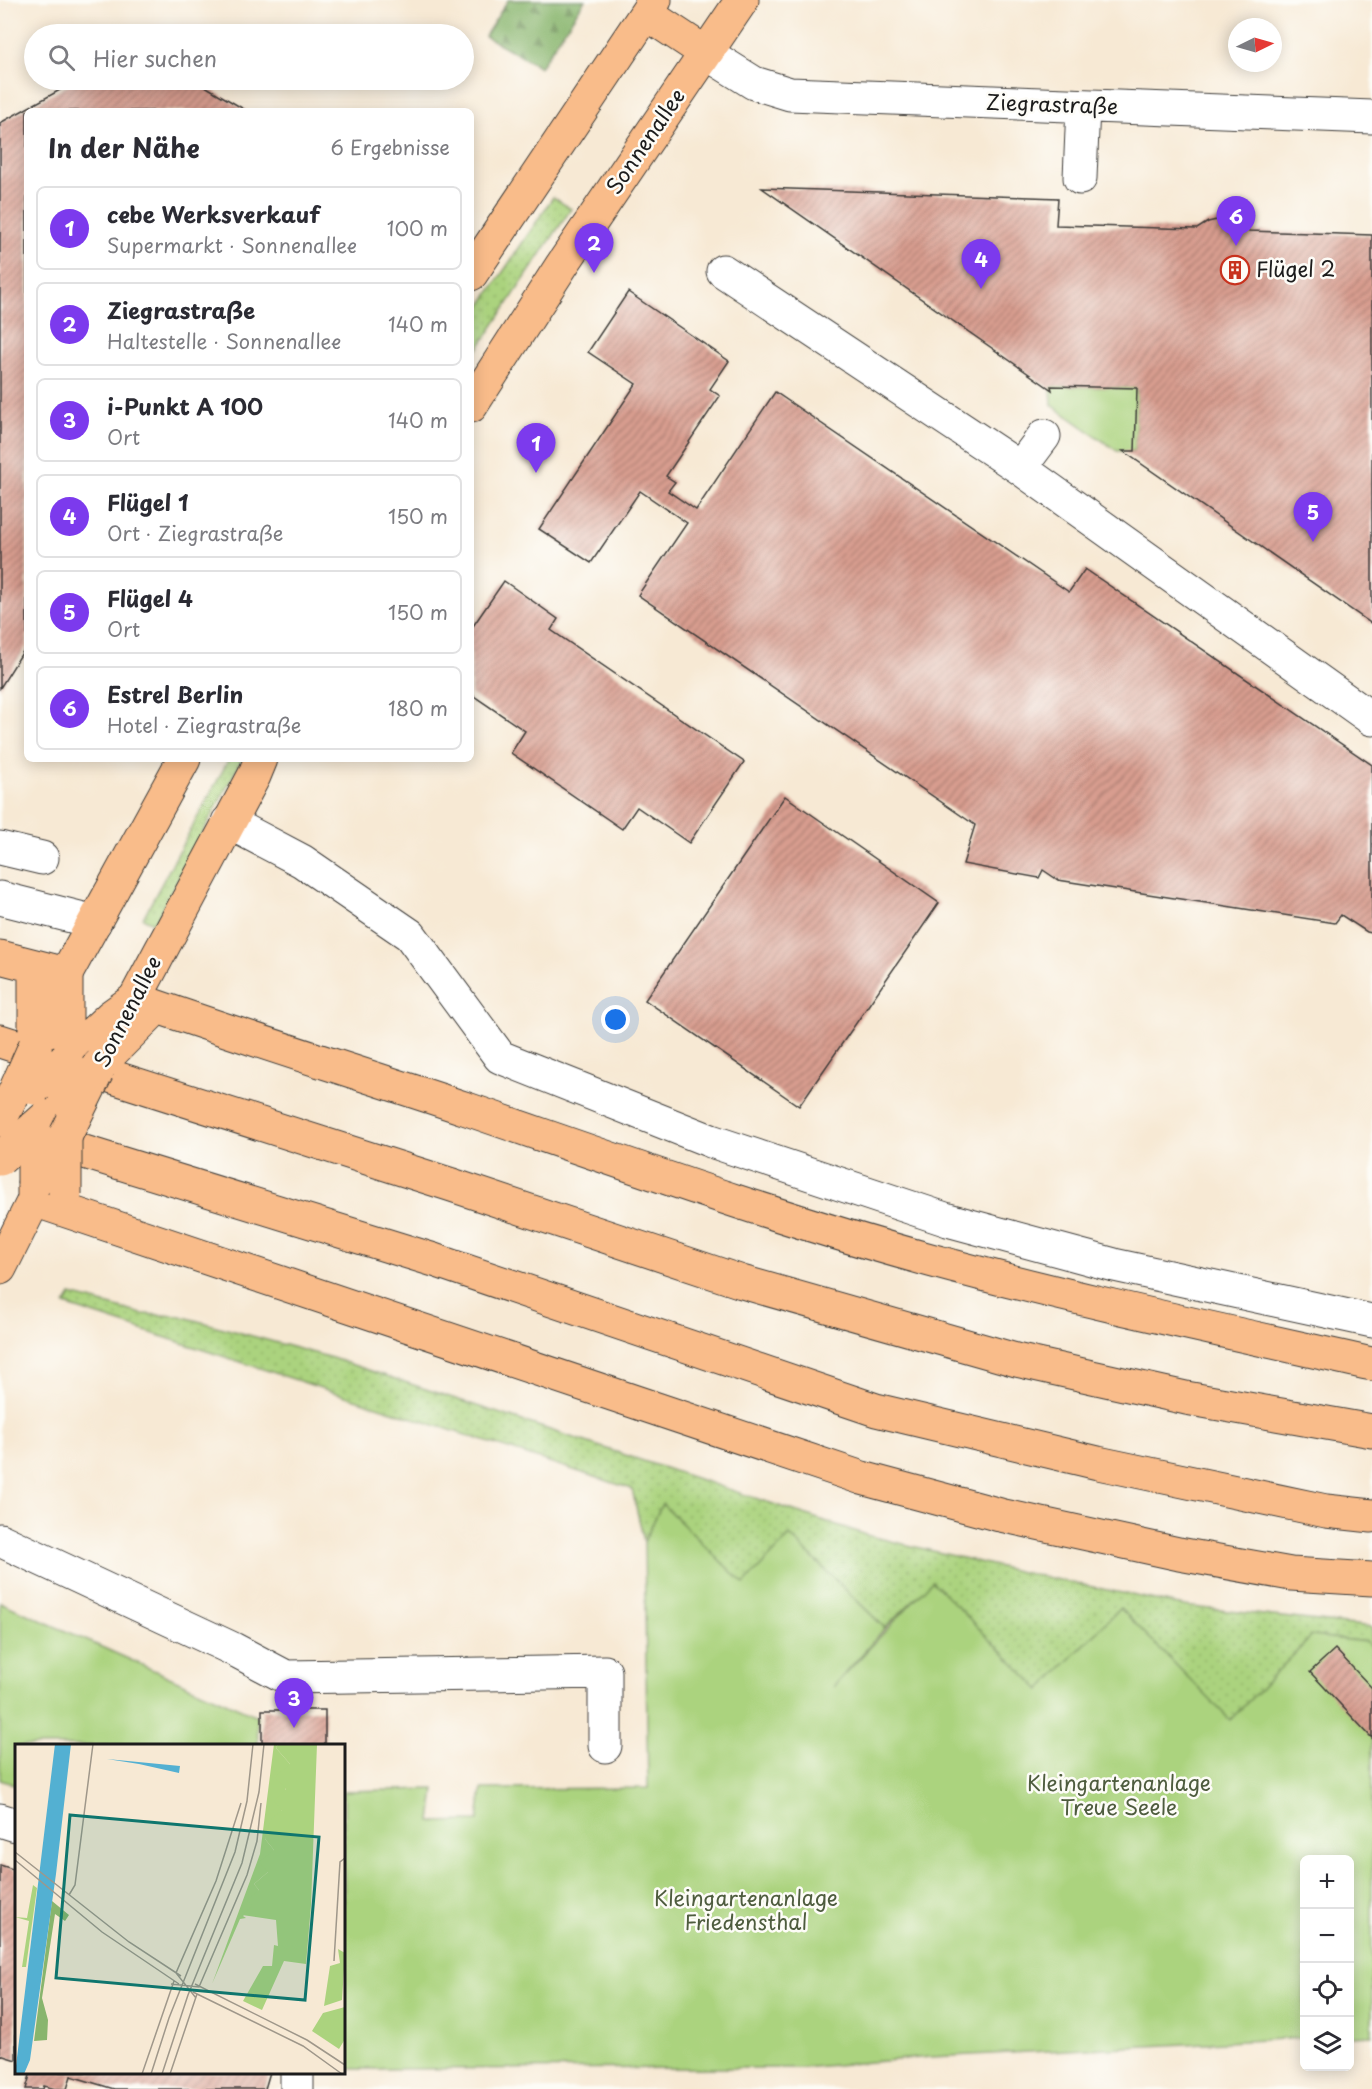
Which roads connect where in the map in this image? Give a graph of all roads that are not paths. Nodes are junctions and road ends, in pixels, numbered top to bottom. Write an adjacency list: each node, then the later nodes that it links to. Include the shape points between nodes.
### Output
1 (742, 0): 3 (main road, Sonnenallee)
2 (651, 7): 3 (main road); 7 (main road)
3 (706, 53): 4 (street, Ziegrastraße, via 754,83 790,94); 9 (main road, Sonnenallee)
4 (1083, 106): 5 (street, Ziegrastraße); 6 (street)
5 (1372, 117)
6 (1080, 178)
7 (474, 270)
8 (723, 271): 11 (street)
9 (474, 401)
10 (1044, 436): 11 (street)
11 (1020, 468): 12 (street)
12 (1372, 719)
13 (182, 762): 19 (main road)
14 (260, 762): 15 (main road, Sonnenallee)
15 (228, 822): 22 (main road, Sonnenallee); 34 (street, via 302,861 410,935 500,1057 711,1141 948,1220 1114,1265)
16 (0, 848): 17 (street)
17 (42, 858)
18 (0, 898): 19 (street)
19 (95, 922): 21 (main road)
20 (0, 957): 21 (main road)
21 (51, 988): 24 (main road); 25 (main road)
22 (133, 1014): 25 (main road); 26 (main road); 35 (main road, via 354,1071 813,1227 1030,1286)
23 (0, 1041): 36 (main road, via 742,1282 1016,1360 1186,1398)
24 (35, 1046): 27 (main road, bridge); 29 (main road, bridge)
25 (66, 1058): 27 (main road, bridge); 28 (main road)
26 (101, 1063): 28 (main road, bridge); 30 (main road, Sonnenallee, bridge)
27 (35, 1088): 29 (main road); 30 (main road)
28 (65, 1100): 30 (main road)
29 (0, 1123): 37 (main road, via 434,1260 876,1410 1098,1463 1326,1511)
30 (50, 1132): 31 (main road, bridge); 32 (main road, bridge)
31 (0, 1159)
32 (48, 1195): 33 (main road); 39 (main road, via 862,1478 1000,1515 1179,1554 1291,1574)
33 (0, 1268)
34 (1372, 1321)
35 (1372, 1364)
36 (1372, 1431)
37 (1372, 1516)
38 (0, 1540): 40 (street, via 286,1677 605,1672)
39 (1372, 1579)
40 (605, 1746)
41 (0, 1820): 42 (street)
42 (15, 1826)

